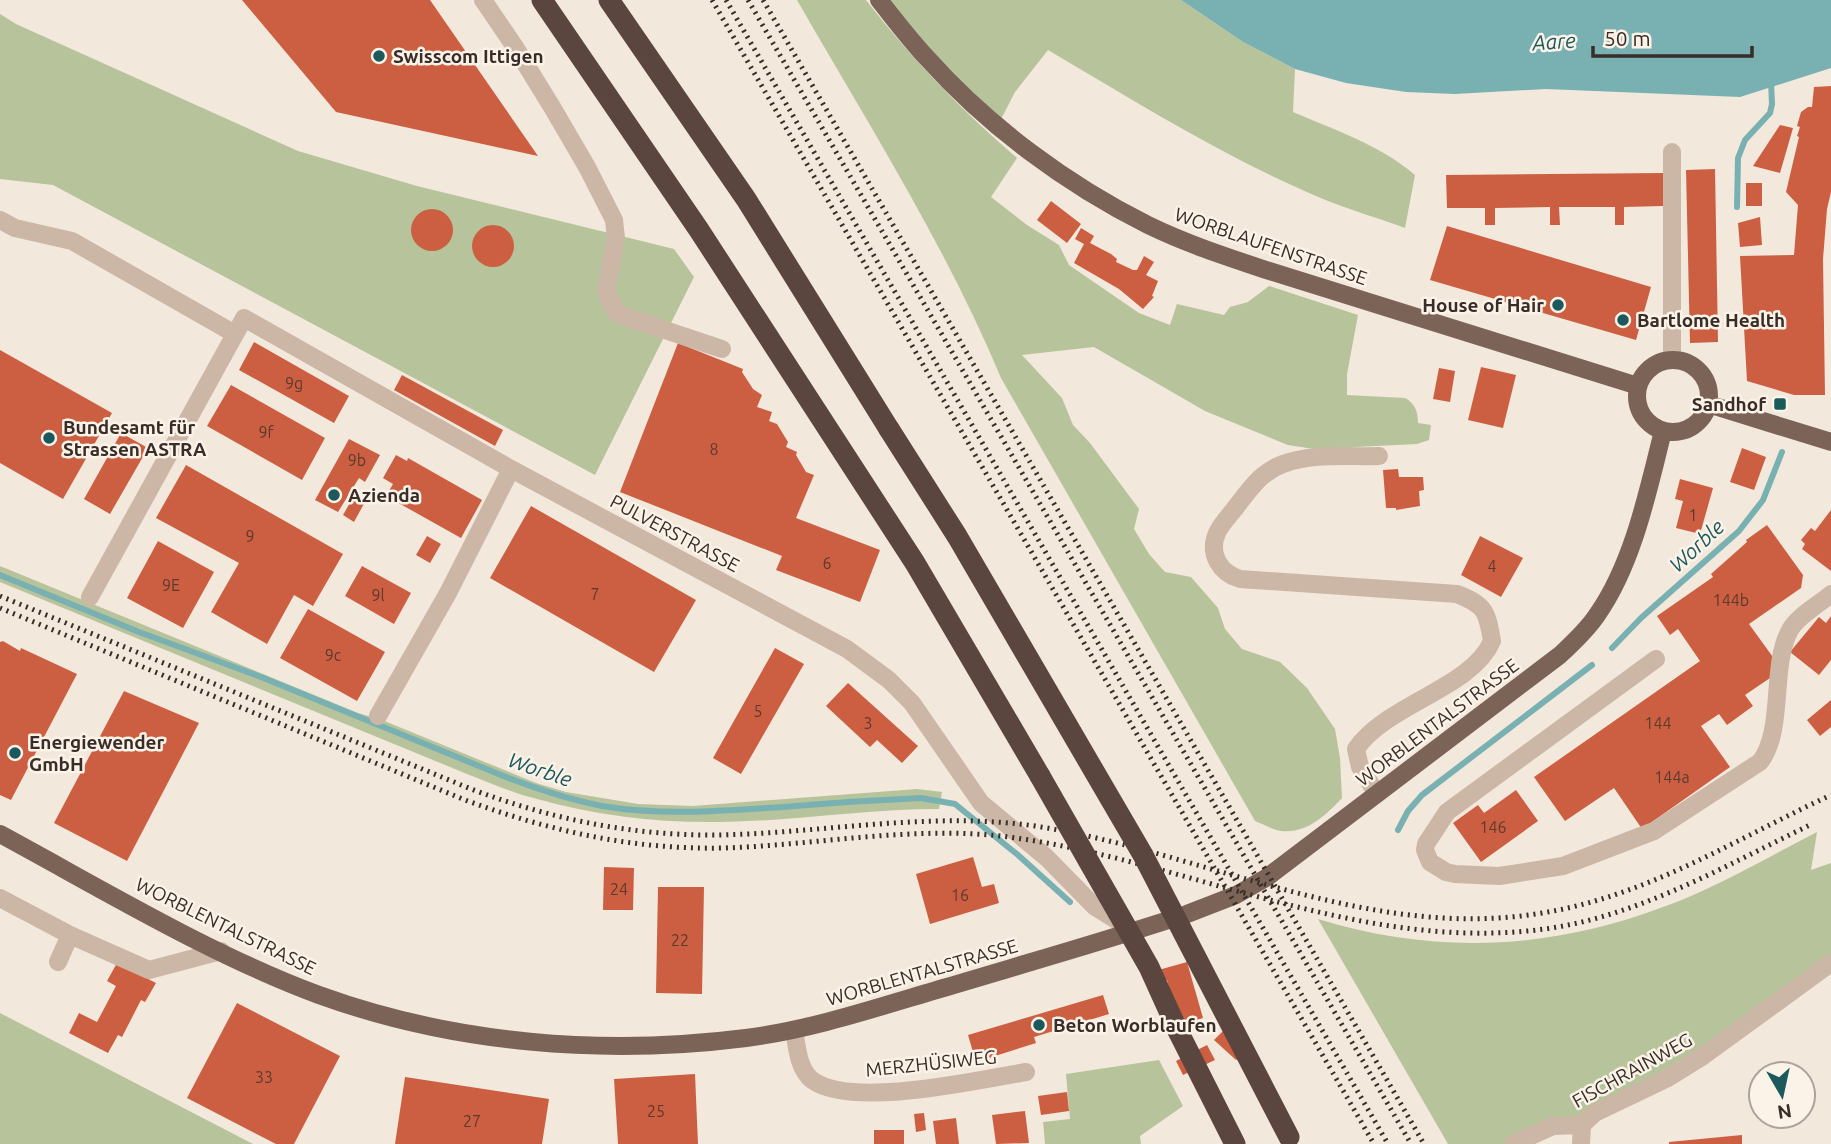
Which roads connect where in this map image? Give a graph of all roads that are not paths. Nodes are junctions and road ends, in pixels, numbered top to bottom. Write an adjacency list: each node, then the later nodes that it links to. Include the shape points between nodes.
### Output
1 (483, 0): 8 (street, via 540,87 614,220 616,238 606,291 617,314)
2 (542, 0): 32 (highway, bridge, via 699,230 915,563 1149,967)
3 (609, 0): 31 (highway, bridge, via 746,199 957,536 1143,855)
4 (879, 0): 10 (main road, WORBLAUFENSTRASSE, via 927,59 977,109 1066,177 1149,225 1263,269)
5 (1672, 152): 9 (street)
6 (0, 220): 7 (street, via 72,242)
7 (235, 334): 15 (street, PULVERSTRASSE, via 244,318); 17 (street)
8 (722, 349)
9 (1672, 360): 10 (main road, via 1651,367); 11 (main road, via 1690,364 1702,374)
10 (1638, 386): 12 (main road, via 1636,397 1644,418)
11 (1708, 404): 12 (main road, via 1703,415 1686,429); 13 (main road)
12 (1663, 431): 20 (main road, WORBLENTALSTRASSE, via 1630,547 1597,616 1560,655)
13 (1831, 442)
14 (1379, 456): 20 (street, via 1312,457 1267,471 1218,530 1214,542 1222,570 1240,579 1457,594 1479,603 1489,620 1492,641 1477,664 1371,731 1356,749 1360,767)
15 (511, 469): 19 (street); 23 (street, PULVERSTRASSE, via 868,663 912,703 981,803 1047,858 1094,906)
16 (1831, 594): 18 (street, via 1788,634 1770,746 1760,762 1654,831 1563,866 1478,875 1446,872 1430,862 1426,844 1447,812)
17 (90, 597)
18 (1656, 659)
19 (378, 716)
20 (1377, 794): 23 (main road, WORBLENTALSTRASSE, via 1266,878 1236,895)
21 (0, 834): 25 (main road, WORBLENTALSTRASSE)
22 (0, 898): 24 (street)
23 (1135, 931): 28 (main road, WORBLENTALSTRASSE)
24 (70, 935): 25 (street, via 149,970); 26 (street)
25 (221, 951): 28 (main road, WORBLENTALSTRASSE, via 348,1004 486,1036 635,1045 698,1043)
26 (58, 962)
27 (1831, 963): 30 (street, FISCHRAINWEG, via 1703,1056 1595,1113)
28 (794, 1030): 29 (street, MERZHÜSIWEG, via 804,1070 812,1080 830,1088 879,1093)
29 (1026, 1072)
30 (1582, 1125): 33 (street, FISCHRAINWEG, via 1553,1126); 34 (street)
31 (1290, 1141)
32 (1235, 1144)
33 (1513, 1144)
34 (1581, 1144)

